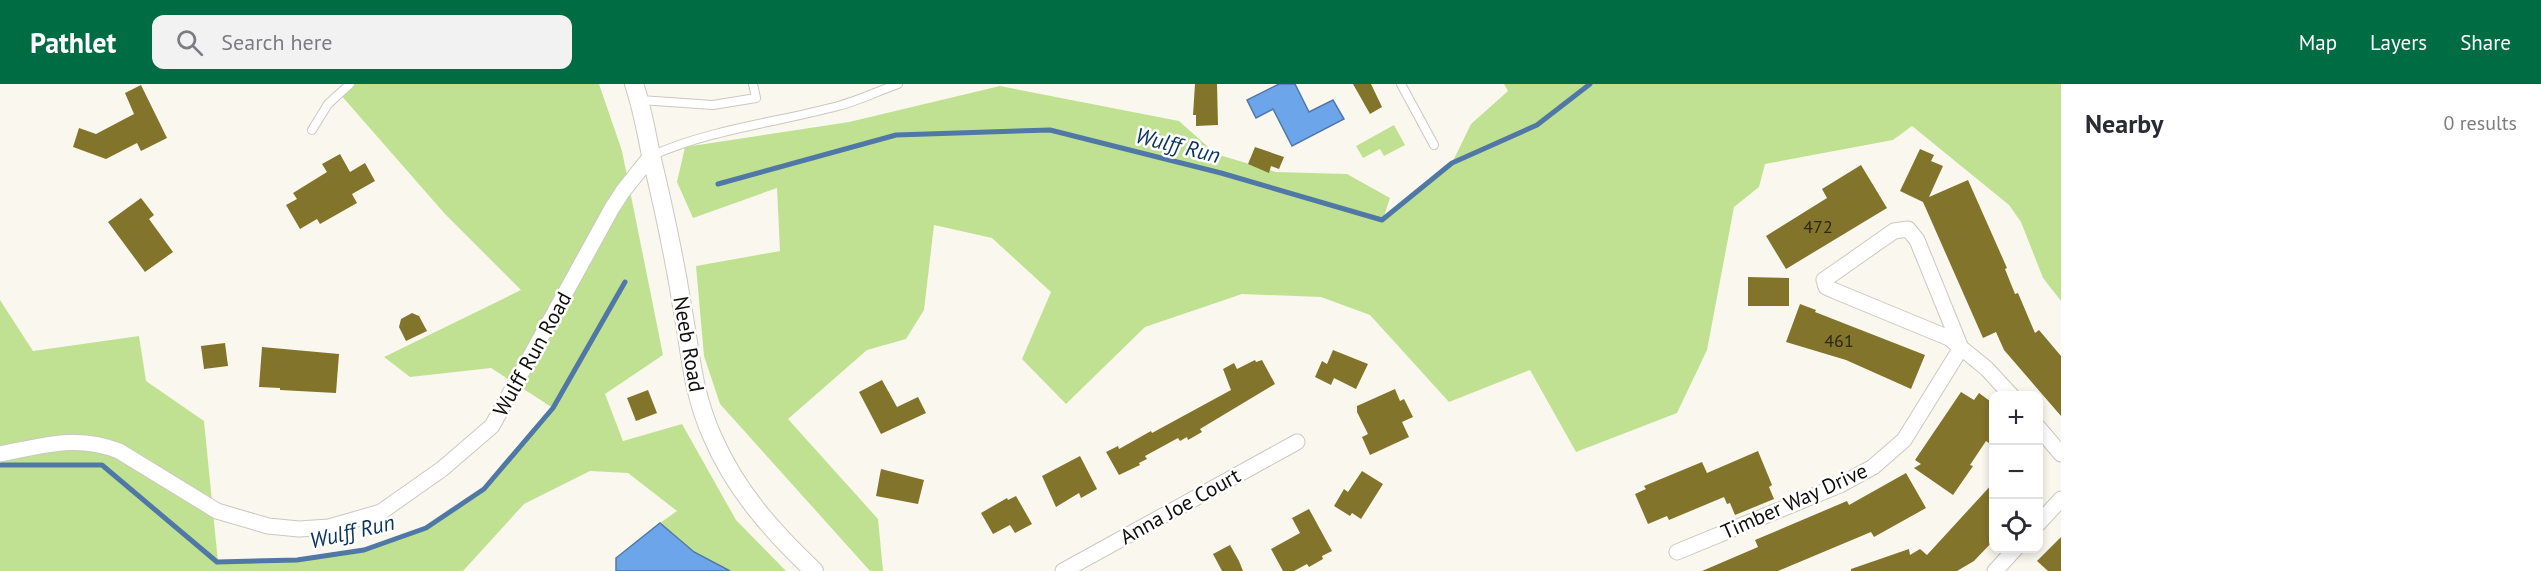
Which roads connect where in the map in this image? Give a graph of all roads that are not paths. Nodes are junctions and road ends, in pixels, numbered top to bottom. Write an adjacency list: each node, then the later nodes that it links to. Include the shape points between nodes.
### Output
1 (350, 84): 6 (lane, via 328,104)
2 (753, 84): 5 (lane, via 756,98 713,105)
3 (898, 84): 8 (lane, via 839,106 679,143)
4 (1401, 84): 7 (lane)
5 (637, 92): 8 (street, Neeb Road)
6 (312, 130)
7 (1434, 145)
8 (651, 156): 13 (street, Wulff Run Road, via 612,208 492,426 442,469 381,512 329,527 268,526 217,511 105,445 73,441); 19 (street, Neeb Road, via 670,233 690,367 713,438 751,504)
9 (1961, 348): 9 (street, via 1917,240 1908,229 1894,231 1824,280 1826,287 1936,331); 10 (street); 17 (street, Timber Way Drive, via 1904,440 1873,467 1840,485)
10 (2007, 391)
11 (2043, 433): 14 (street)
12 (1297, 442): 20 (street, Anna Joe Court)
13 (0, 454)
14 (2061, 454)
15 (2061, 499): 16 (street)
16 (2043, 519)
17 (1677, 552)
18 (2012, 553): 21 (street)
19 (814, 571)
20 (1064, 571)
21 (1995, 571)

